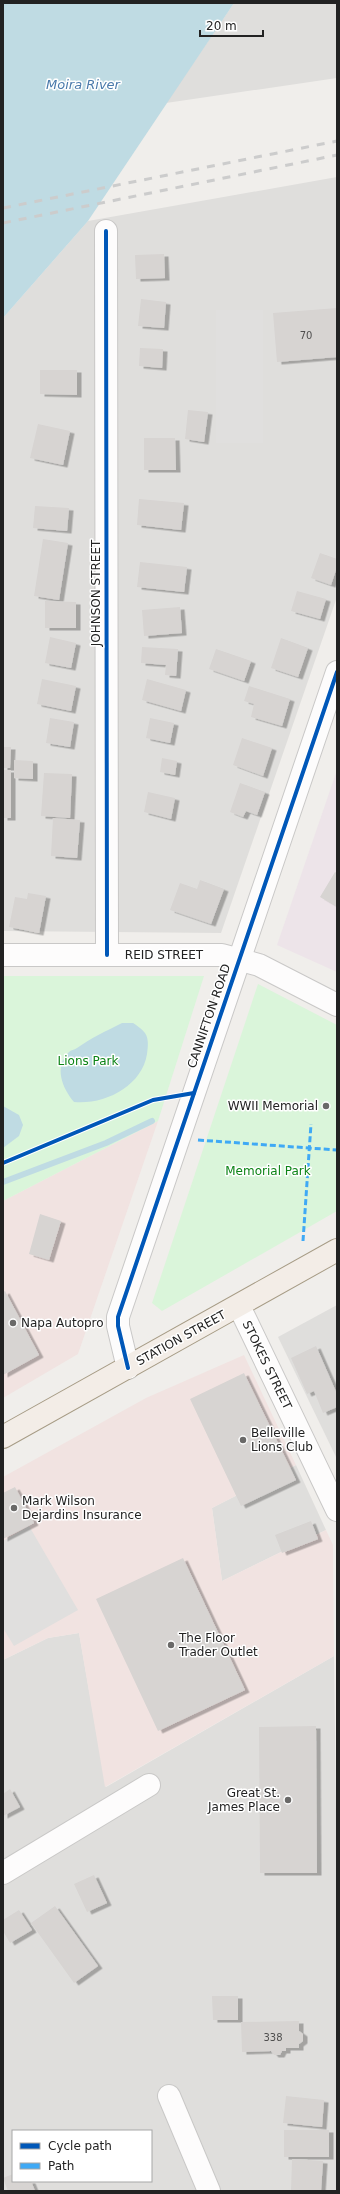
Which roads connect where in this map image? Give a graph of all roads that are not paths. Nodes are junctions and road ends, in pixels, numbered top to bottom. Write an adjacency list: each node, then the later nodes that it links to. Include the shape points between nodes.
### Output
1 (106, 231): 3 (street, JOHNSON STREET)
2 (337, 672): 5 (street, CANNIFTON ROAD)
3 (107, 955): 4 (street, REID STREET); 5 (street, REID STREET, via 222,955)
4 (3, 956)
5 (239, 958): 6 (street, REID STREET, via 259,965); 9 (street, CANNIFTON ROAD, via 118,1318)
6 (337, 1005)
7 (337, 1250): 8 (main road, STATION STREET)
8 (238, 1306): 9 (main road, STATION STREET); 11 (street, STOKES STREET)
9 (128, 1368): 10 (main road, STATION STREET)
10 (3, 1437)
11 (337, 1510)
12 (149, 1785): 13 (street)
13 (3, 1873)
14 (169, 2096): 15 (street)
15 (209, 2191)

